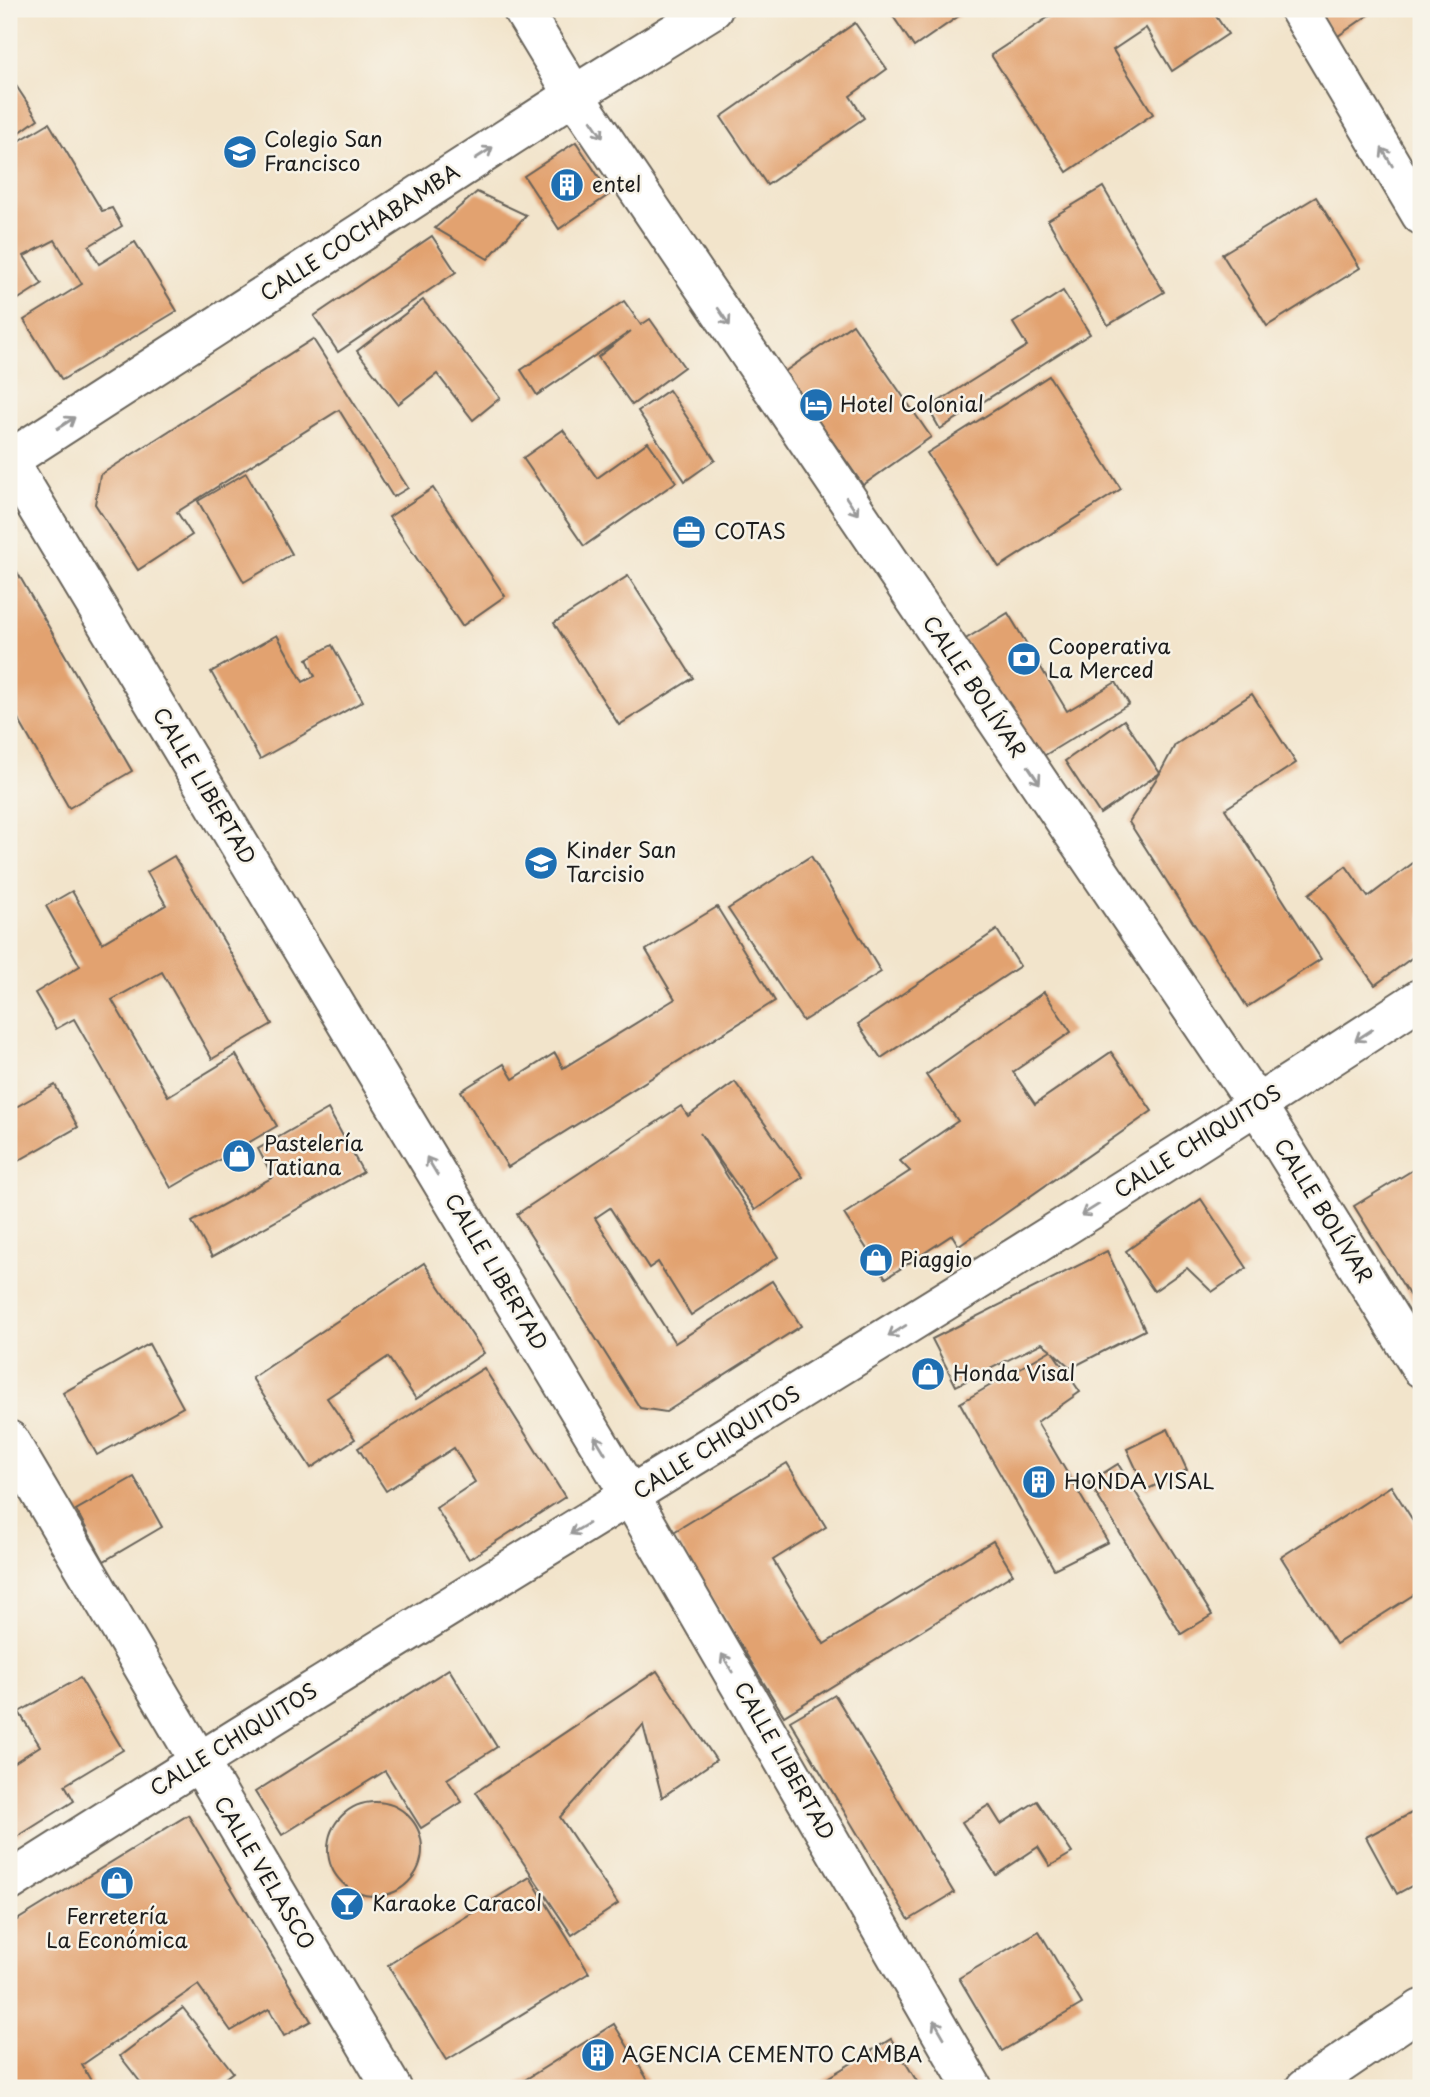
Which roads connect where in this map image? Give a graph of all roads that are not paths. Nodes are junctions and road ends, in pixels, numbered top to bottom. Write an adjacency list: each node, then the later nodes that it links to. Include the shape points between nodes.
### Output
1 (522, 9): 4 (street, CALLE BOLÍVAR)
2 (713, 9): 4 (street, CALLE COCHABAMBA)
3 (1299, 9): 5 (street, one-way to 3)
4 (574, 95): 6 (street, CALLE COCHABAMBA, one-way to 4); 8 (street, CALLE BOLÍVAR, one-way to 8)
5 (1421, 215)
6 (9, 461): 11 (street, CALLE LIBERTAD, one-way to 6)
7 (1421, 998): 8 (street, CALLE CHIQUITOS, one-way to 8)
8 (1257, 1105): 9 (street, CALLE BOLÍVAR); 11 (street, CALLE CHIQUITOS, one-way to 11)
9 (1421, 1368)
10 (9, 1440): 12 (street, CALLE VELASCO)
11 (631, 1497): 12 (street, CALLE CHIQUITOS, one-way to 12); 16 (street, CALLE LIBERTAD, one-way to 11)
12 (197, 1762): 13 (street, CALLE CHIQUITOS); 15 (street, CALLE VELASCO)
13 (9, 1882)
14 (1421, 2009): 17 (street)
15 (392, 2088)
16 (973, 2088)
17 (1305, 2088)

